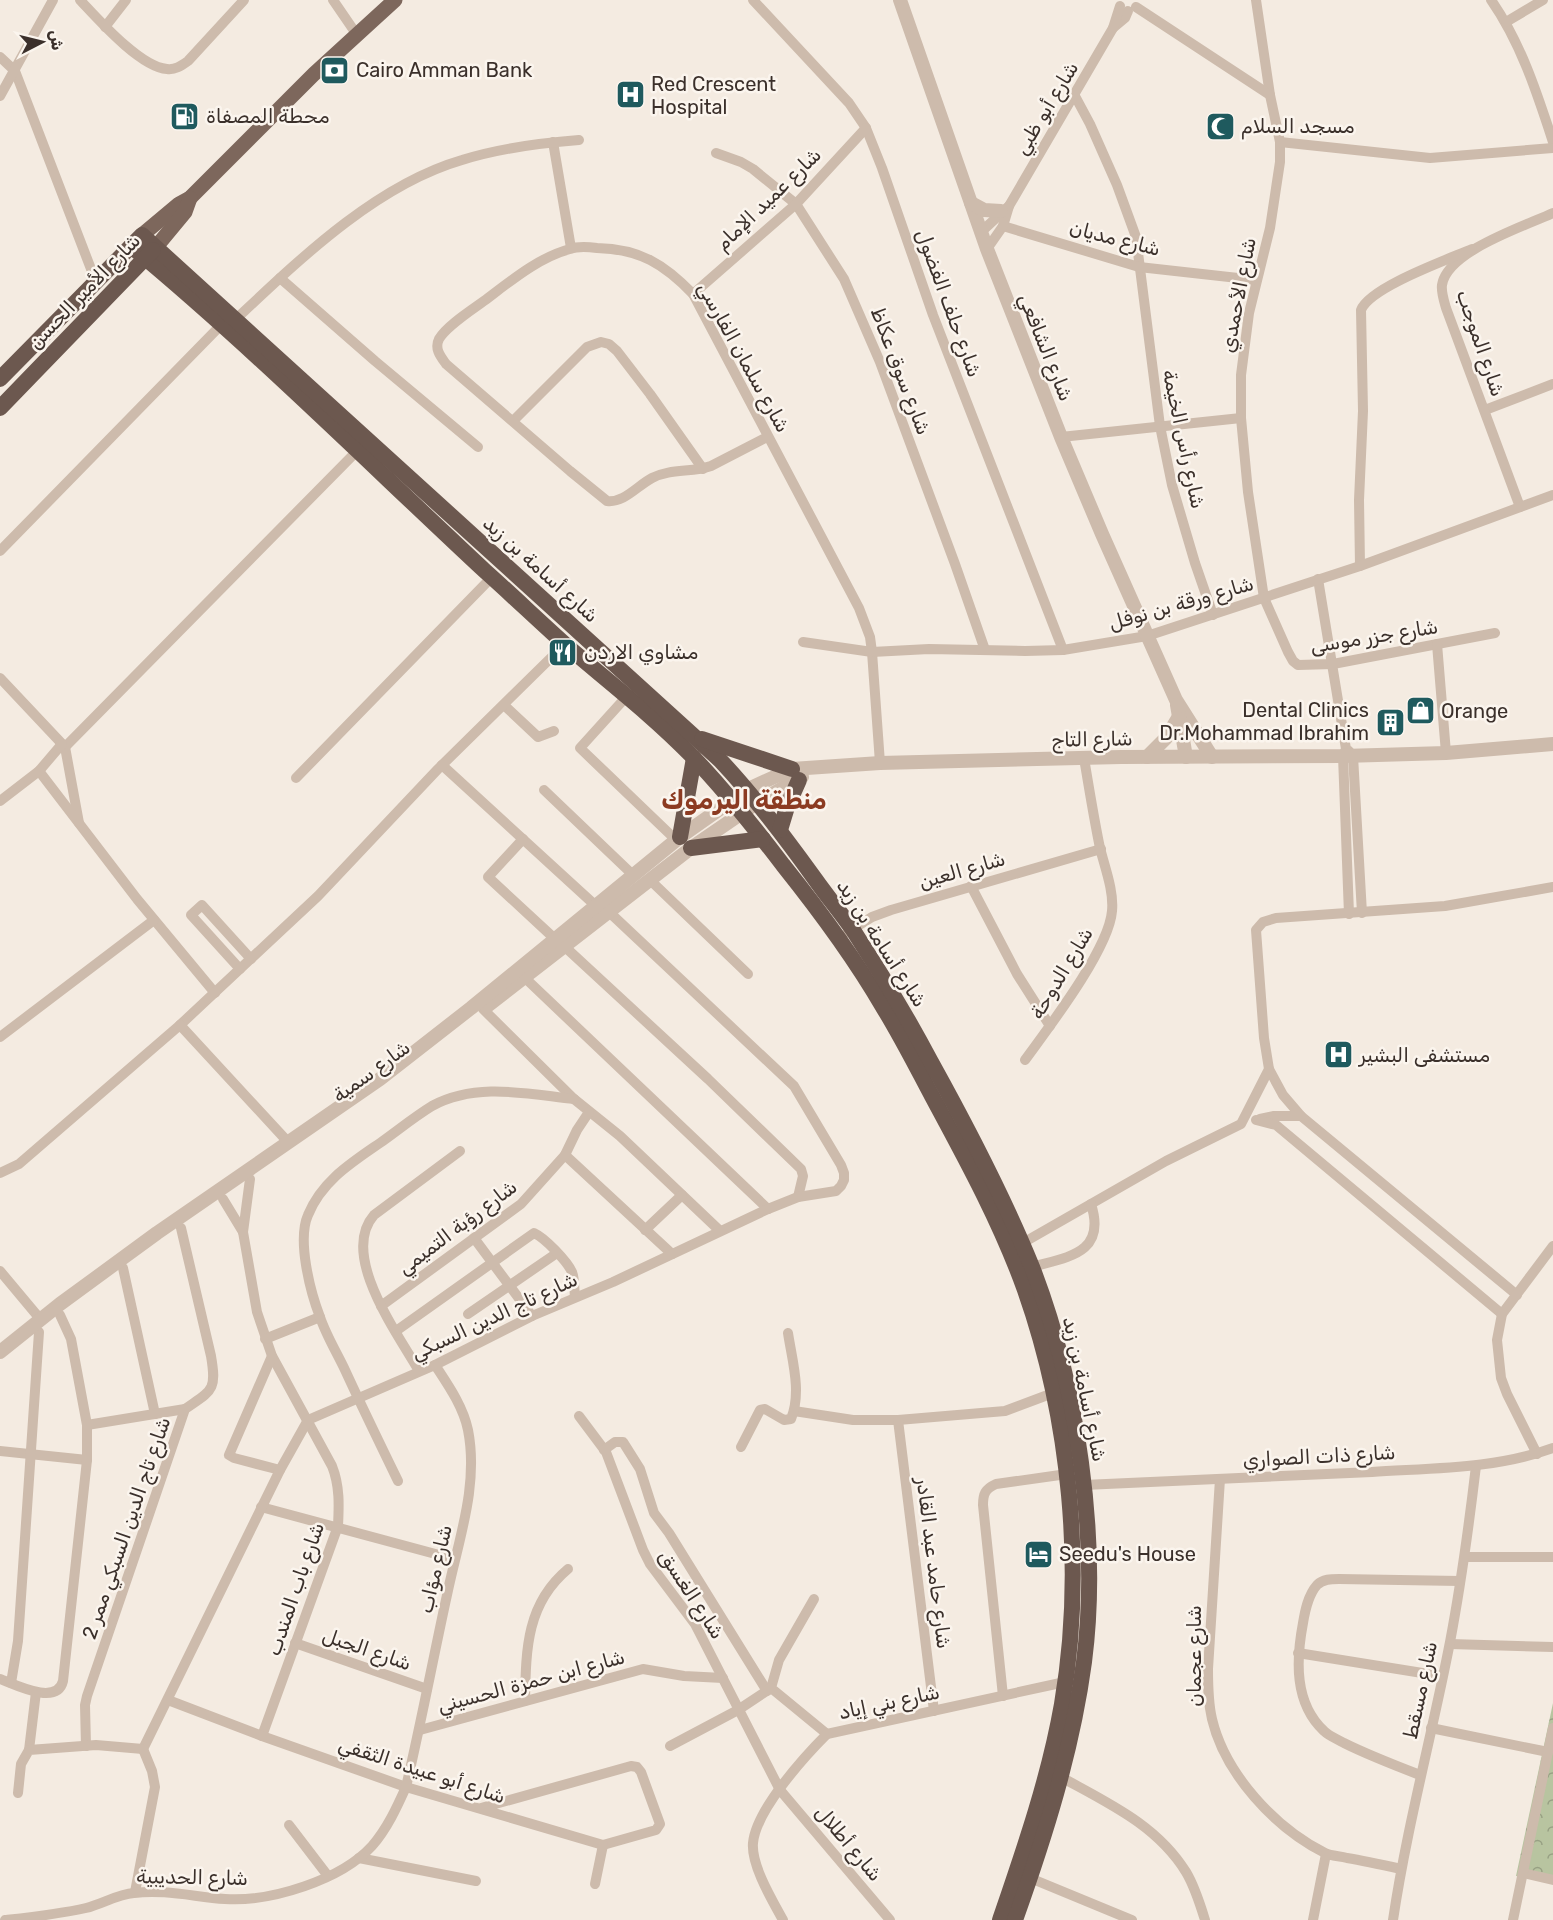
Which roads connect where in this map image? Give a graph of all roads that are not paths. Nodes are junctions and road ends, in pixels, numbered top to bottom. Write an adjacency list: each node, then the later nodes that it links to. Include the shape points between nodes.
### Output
1 (53, 0): 17 (street)
2 (80, 0): 14 (street)
3 (126, 0): 14 (street)
4 (244, 0): 14 (street, via 179,68 156,66)
5 (333, 0): 15 (street)
6 (395, 0): 15 (main road, شارع الأمير الحسن)
7 (753, 0): 21 (street, شارع حلف الفضول, via 849,103)
8 (900, 0): 29 (street, شارع الشافعي)
9 (1256, 0): 18 (street, شارع الأحمدي)
10 (1491, 0): 13 (street)
11 (1543, 0): 13 (street)
12 (1128, 5): 18 (street); 20 (street, شارع أبو ظبي, via 1125,18 1113,28)
13 (1506, 22): 25 (street, via 1534,83)
14 (105, 27)
15 (357, 35): 28 (main road, شارع الأمير الحسن)
16 (0, 57): 17 (street)
17 (15, 71): 19 (street); 45 (street)
18 (1269, 95): 24 (street, شارع الأحمدي)
19 (0, 96)
20 (1074, 96): 31 (street, شارع أبو ظبي); 40 (street, شارع رأس الخيمة, via 1128,214 1137,244)
21 (866, 128): 30 (street, شارع عميد الإمام); 74 (street, شارع حلف الفضول, via 933,315)
22 (579, 140): 23 (street)
23 (553, 142): 36 (street); 43 (street, via 472,157 426,174 368,208)
24 (1280, 142): 26 (street, via 1430,158); 44 (street, شارع الأحمدي, via 1270,228)
25 (1553, 142)
26 (1553, 148)
27 (716, 153): 30 (street, شارع سوق عكاظ, via 753,169)
28 (190, 198): 35 (main road, شارع الأمير الحسن); 39 (main road, شارع الأمير الحسن, via 185,212)
29 (971, 203): 31 (street, via 984,210); 34 (street, شارع الشافعي)
30 (796, 204): 46 (street, شارع عميد الإمام); 73 (street, شارع سوق عكاظ, via 855,301)
31 (1005, 208): 33 (street, شارع أبو ظبي); 34 (street, شارع أبو ظبي)
32 (1553, 213): 38 (street, شارع الموجب)
33 (1003, 226): 37 (street, شارع أبو ظبي); 40 (street, شارع مديان)
34 (981, 232): 37 (street, شارع الشافعي)
35 (136, 241): 39 (highway, شارع أسامة بن زيد); 45 (highway, شارع الأمير الحسن)
36 (571, 248): 46 (street, شارع سلمان الفارسي, via 639,253 676,276); 53 (street, شارع سلمان الفارسي, via 538,262 440,338 437,350 447,364)
37 (987, 249): 56 (street, شارع الشافعي)
38 (1472, 249): 51 (street, شارع الموجب, via 1449,269 1442,285 1446,308); 63 (street, via 1415,272 1366,301 1361,310)
39 (151, 253): 41 (highway, شارع أسامة بن زيد); 42 (highway, شارع الأمير الحسن); 47 (highway, شارع أسامة بن زيد)
40 (1138, 267): 44 (street, شارع مديان); 54 (street, شارع رأس الخيمة)
41 (161, 271): 42 (highway, via 151,267); 47 (highway, شارع أسامة بن زيد)
42 (132, 273): 50 (highway, شارع الأمير الحسن)
43 (280, 278): 47 (street); 57 (street)
44 (1256, 280): 52 (street, شارع الأحمدي, via 1244,340)
45 (96, 282): 48 (highway, شارع الأمير الحسن)
46 (693, 294): 55 (street, شارع سلمان الفارسي)
47 (229, 321): 58 (highway, شارع أسامة بن زيد); 62 (street); 83 (highway, شارع أسامة بن زيد)
48 (0, 379)
49 (1553, 384): 51 (street)
50 (0, 408)
51 (1485, 410): 61 (street, شارع الموجب)
52 (1241, 418): 54 (street); 66 (street, شارع الأحمدي)
53 (513, 421): 59 (street, شارع سلمان الفارسي, via 607,501 621,500 662,473); 59 (street, via 587,347 601,342 609,344)
54 (1160, 426): 56 (street); 67 (street, شارع رأس الخيمة, via 1175,496)
55 (767, 436): 59 (street); 75 (street, شارع سلمان الفارسي, via 859,608)
56 (1061, 437): 69 (street, شارع الشافعي)
57 (478, 447)
58 (357, 451): 64 (highway, شارع أسامة بن زيد); 85 (street)
59 (703, 469)
60 (1553, 495): 61 (street, شارع ورقة بن نوفل)
61 (1520, 507): 63 (street, شارع ورقة بن نوفل)
62 (0, 551)
63 (1360, 566): 65 (street, شارع ورقة بن نوفل)
64 (492, 576): 71 (highway, شارع أسامة بن زيد); 97 (street)
65 (1318, 579): 66 (street, شارع ورقة بن نوفل); 76 (street)
66 (1264, 598): 67 (street, شارع ورقة بن نوفل); 76 (street, شارع جزر موسى, via 1293,661 1298,665)
67 (1213, 615): 69 (street, شارع ورقة بن نوفل)
68 (1495, 633): 72 (street, شارع جزر موسى)
69 (1147, 636): 74 (street, شارع ورقة بن نوفل); 79 (street, شارع الشافعي)
70 (803, 642): 75 (street, شارع ورقة بن نوفل)
71 (565, 644): 78 (highway, شارع أسامة بن زيد); 80 (street)
72 (1437, 645): 76 (street, شارع جزر موسى); 86 (street)
73 (985, 650): 74 (street, شارع ورقة بن نوفل); 75 (street, شارع ورقة بن نوفل)
74 (1063, 650)
75 (872, 652): 93 (street, شارع سلمان الفارسي)
76 (1333, 664): 87 (street)
77 (0, 678): 85 (street)
78 (627, 696): 91 (highway, شارع أسامة بن زيد); 108 (street, via 580,748)
79 (1176, 700): 81 (street, شارع الشافعي); 90 (street, شارع الشافعي)
80 (504, 705): 82 (street, via 538,737); 94 (street)
81 (1178, 718): 88 (street, via 1166,738); 89 (street, شارع الشافعي)
82 (554, 731)
83 (696, 736): 96 (highway); 99 (highway, شارع أسامة بن زيد)
84 (1553, 744): 86 (street, شارع التاج)
85 (63, 746): 95 (street); 104 (street)
86 (1446, 753): 87 (street, شارع التاج)
87 (1347, 754): 90 (street, شارع التاج); 100 (street)
88 (1147, 757): 89 (street, شارع التاج); 92 (street, شارع التاج)
89 (1186, 757): 90 (street, شارع التاج)
90 (1212, 757)
91 (694, 758): 101 (highway, شارع أسامة بن زيد); 108 (highway)
92 (1084, 758): 93 (street, شارع التاج); 109 (street, شارع الدوحة)
93 (879, 763): 96 (street, شارع التاج)
94 (442, 765): 106 (street); 120 (street)
95 (39, 771): 102 (street); 104 (street)
96 (801, 772): 99 (street, شارع التاج); 105 (highway)
97 (296, 778)
98 (544, 790): 110 (street)
99 (753, 795): 101 (street, شارع سمية); 103 (street, شارع سمية); 105 (highway, شارع أسامة بن زيد)
100 (1351, 799): 115 (street); 116 (street)
101 (730, 800): 103 (highway, شارع أسامة بن زيد); 108 (street, شارع سمية)
102 (0, 801)
103 (743, 813): 107 (highway, شارع أسامة بن زيد); 108 (street, شارع سمية)
104 (80, 826): 117 (street)
105 (780, 830): 118 (highway, شارع أسامة بن زيد)
106 (523, 839): 114 (street); 119 (street, via 488,877)
107 (763, 839): 108 (highway); 118 (highway, شارع أسامة بن زيد)
108 (682, 842): 110 (street, شارع سمية); 111 (street, شارع سمية)
109 (1101, 849): 112 (street, شارع العين); 127 (street, شارع الدوحة, via 1112,896 1111,924 1099,951)
110 (633, 875): 114 (street, شارع سمية)
111 (650, 880): 114 (street, شارع سمية); 122 (street)
112 (971, 886): 118 (street, شارع العين, via 872,917); 127 (street, via 1017,974)
113 (1553, 887): 115 (street, via 1446,906)
114 (602, 909): 119 (street, شارع سمية); 142 (street, شارع تاج الدين السبكي, via 796,1089 844,1173 836,1191)
115 (1362, 913): 116 (street)
116 (1349, 914): 130 (street, via 1276,918 1263,922 1256,930)
117 (154, 920): 124 (street); 128 (street)
118 (845, 934): 151 (highway, شارع أسامة بن زيد, via 900,1005 947,1089); 177 (highway, شارع أسامة بن زيد, via 1003,1237 1041,1340)
119 (559, 943): 123 (street, شارع سمية); 136 (street, شارع سمية, via 380,1079); 142 (street, via 801,1169)
120 (251, 959): 121 (street); 121 (street, via 202,904 191,915)
121 (240, 969): 124 (street)
122 (748, 974)
123 (524, 977): 125 (street, شارع سمية); 145 (street)
124 (215, 993): 126 (street)
125 (483, 1009): 131 (street); 140 (street, شارع سمية, via 368,1098)
126 (180, 1025): 136 (street); 139 (street, via 19,1164)
127 (1050, 1026): 129 (street, شارع الدوحة)
128 (0, 1037)
129 (1025, 1060)
130 (1269, 1069): 133 (street, via 1283,1095); 135 (street)
131 (574, 1099): 132 (street); 167 (street, via 501,1091 455,1097 410,1120 337,1173 316,1198 303,1232)
132 (589, 1112): 138 (street, شارع رؤبة التميمي); 141 (street)
133 (1301, 1116): 134 (street); 160 (street)
134 (1256, 1120): 135 (street); 164 (street, via 1276,1125)
135 (1241, 1124): 144 (street)
136 (288, 1142): 168 (street, شارع سمية, via 157,1233)
137 (460, 1151): 162 (street, via 369,1220 362,1249)
138 (565, 1155): 147 (street); 150 (street, شارع رؤبة التميمي, via 521,1204)
139 (0, 1173)
140 (250, 1179): 143 (street, شارع سمية); 149 (street)
141 (682, 1195): 147 (street); 148 (street)
142 (798, 1197): 145 (street, شارع تاج الدين السبكي)
143 (223, 1199): 146 (street, شارع سمية); 149 (street)
144 (1091, 1204): 151 (street); 156 (street, via 1094,1228 1088,1245 1079,1253)
145 (768, 1209): 148 (street, شارع تاج الدين السبكي)
146 (181, 1228): 157 (street, شارع سمية); 179 (street, شارع تاج الدين السبكي ممر 2, via 214,1370 211,1390)
147 (645, 1230): 154 (street)
148 (719, 1230): 154 (street, شارع تاج الدين السبكي)
149 (243, 1232): 171 (street, شارع باب المندب)
150 (474, 1238): 155 (street); 162 (street, شارع رؤبة التميمي)
151 (1021, 1244): 156 (highway, شارع أسامة بن زيد)
152 (1553, 1246): 160 (street)
153 (557, 1253): 155 (street, via 534,1233); 159 (street); 161 (street, via 572,1273)
154 (672, 1254): 161 (street, شارع تاج الدين السبكي)
155 (492, 1262): 159 (street); 169 (street)
156 (1032, 1267): 198 (highway, شارع أسامة بن زيد, via 1075,1420)
157 (123, 1268): 165 (street, شارع سمية); 181 (street)
158 (0, 1271): 168 (street)
159 (510, 1286): 163 (street); 166 (street)
160 (1516, 1295): 164 (street)
161 (575, 1297): 166 (street, شارع تاج الدين السبكي)
162 (381, 1306): 169 (street)
163 (468, 1314)
164 (1502, 1314): 190 (street, via 1497,1340 1501,1378)
165 (60, 1315): 168 (street, شارع سمية); 185 (street, via 71,1339)
166 (532, 1316): 175 (street, شارع تاج الدين السبكي)
167 (320, 1317): 171 (street); 178 (street)
168 (40, 1326): 172 (street, شارع سمية); 174 (street, شارع سمية); 191 (street)
169 (396, 1331): 176 (street)
170 (788, 1333): 180 (street, via 796,1387)
171 (265, 1339): 173 (street, شارع باب المندب)
172 (0, 1352)
173 (272, 1356): 183 (street, شارع باب المندب); 194 (street, via 229,1455)
174 (0, 1363)
175 (435, 1365): 176 (street, شارع تاج الدين السبكي); 203 (street, شارع مؤاب, via 458,1402 470,1443 468,1511)
176 (419, 1371): 178 (street, شارع تاج الدين السبكي)
177 (1053, 1392): 184 (street, via 1005,1411); 195 (highway, شارع أسامة بن زيد)
178 (359, 1400): 183 (street, شارع تاج الدين السبكي); 197 (street)
179 (185, 1409): 181 (street); 229 (street, شارع تاج الدين السبكي ممر 2, via 87,1696)
180 (794, 1411): 184 (street, via 853,1420); 186 (street, via 791,1419 784,1420 760,1410)
181 (155, 1414): 185 (street)
182 (579, 1416): 188 (street, شارع الغسق)
183 (308, 1420): 194 (street); 200 (street, شارع باب المندب, via 336,1476)
184 (898, 1420): 223 (street, شارع حامد عبد القادر)
185 (87, 1425): 192 (street)
186 (741, 1448)
187 (1553, 1448): 190 (street, شارع ذات الصواري)
188 (604, 1450): 212 (street, شارع الغسق, via 650,1564 695,1624); 217 (street, via 619,1441 627,1447 640,1469 654,1513)
189 (0, 1451): 191 (street)
190 (1537, 1454): 193 (street, شارع ذات الصواري)
191 (31, 1455): 192 (street); 215 (street, via 18,1641)
192 (87, 1461): 218 (street, via 62,1687 57,1692)
193 (1476, 1466): 196 (street, شارع ذات الصواري); 201 (street, شارع مسقط)
194 (280, 1470): 199 (street)
195 (1067, 1474): 214 (highway, شارع أسامة بن زيد, via 1072,1552); 219 (street, via 996,1484 983,1495)
196 (1220, 1479): 198 (street, شارع ذات الصواري); 242 (street, شارع عجمان, via 1208,1668 1212,1720 1239,1776 1263,1806 1283,1826)
197 (398, 1481)
198 (1084, 1485): 235 (highway, شارع أسامة بن زيد, via 1088,1603 1084,1659)
199 (261, 1507): 200 (street); 220 (street)
200 (338, 1526): 203 (street); 207 (street, شارع باب المندب)
201 (1465, 1557): 202 (street); 205 (street, شارع مسقط)
202 (1553, 1557)
203 (454, 1559): 216 (street, شارع مؤاب)
204 (568, 1569): 221 (street, via 551,1586 535,1613 528,1647)
205 (1460, 1581): 208 (street, شارع مسقط); 210 (street, via 1325,1580 1312,1593 1306,1609)
206 (814, 1599): 217 (street, via 779,1660)
207 (295, 1643): 216 (street, شارع الجبل); 228 (street, شارع باب المندب)
208 (1450, 1644): 209 (street); 211 (street, شارع مسقط)
209 (1553, 1647)
210 (1298, 1653): 211 (street); 234 (street, via 1300,1687 1312,1719 1325,1734)
211 (1441, 1676): 224 (street, شارع مسقط)
212 (723, 1678): 221 (street, شارع ابن حمزة الحسيني, via 643,1669); 222 (street, شارع الغسق)
213 (0, 1679): 215 (street)
214 (1065, 1682): 219 (street, شارع بني إياد); 255 (highway, شارع أسامة بن زيد, via 1039,1800)
215 (11, 1683): 218 (street)
216 (427, 1689): 226 (street, شارع مؤاب)
217 (769, 1690): 222 (street); 227 (street)
218 (36, 1692): 232 (street)
219 (1003, 1695): 223 (street, شارع بني إياد)
220 (168, 1700): 228 (street, شارع أبو عبيدة الثقفي); 231 (street)
221 (525, 1701): 226 (street, شارع ابن حمزة الحسيني)
222 (738, 1710): 230 (street); 237 (street, شارع الغسق)
223 (934, 1711): 227 (street, شارع بني إياد)
224 (1431, 1728): 233 (street); 234 (street, شارع مسقط)
225 (1553, 1728): 233 (street)
226 (420, 1730): 236 (street, شارع مؤاب)
227 (827, 1734): 237 (street, شارع بني إياد)
228 (262, 1736): 236 (street, شارع أبو عبيدة الثقفي)
229 (86, 1746): 231 (street); 232 (street)
230 (670, 1746)
231 (143, 1749): 251 (street, via 155,1787)
232 (29, 1750): 238 (street, via 21,1764)
233 (1548, 1752): 245 (street)
234 (1420, 1775): 244 (street, شارع مسقط)
235 (1061, 1777): 247 (highway, شارع أسامة بن زيد); 258 (street, via 1137,1820 1166,1846 1187,1873)
236 (406, 1787): 239 (street, شارع أبو عبيدة الثقفي); 243 (street, شارع الحديبية, via 386,1827)
237 (780, 1790): 253 (street, شارع بني إياد, via 759,1821 753,1843 768,1893); 254 (street, شارع أطلال)
238 (18, 1793)
239 (481, 1808): 241 (street, شارع أبو عبيدة الثقفي); 241 (street, via 637,1767 660,1824 656,1830)
240 (289, 1825): 246 (street)
241 (603, 1845): 250 (street)
242 (1326, 1854): 244 (street, شارع عجمان); 259 (street)
243 (359, 1858): 246 (street, شارع الحديبية); 249 (street)
244 (1401, 1869): 260 (street, شارع مسقط)
245 (1523, 1873): 248 (street); 261 (street)
246 (328, 1876): 251 (street, شارع الحديبية, via 288,1891 248,1898)
247 (1030, 1878): 256 (highway, شارع أسامة بن زيد); 257 (street)
248 (1553, 1880)
249 (476, 1881)
250 (595, 1884)
251 (135, 1893): 252 (street, شارع الحديبية, via 84,1908)
252 (5, 1920)
253 (783, 1920)
254 (890, 1920)
255 (1000, 1920)
256 (1015, 1920)
257 (1132, 1920)
258 (1206, 1920)
259 (1313, 1920)
260 (1393, 1920)
261 (1513, 1920)

